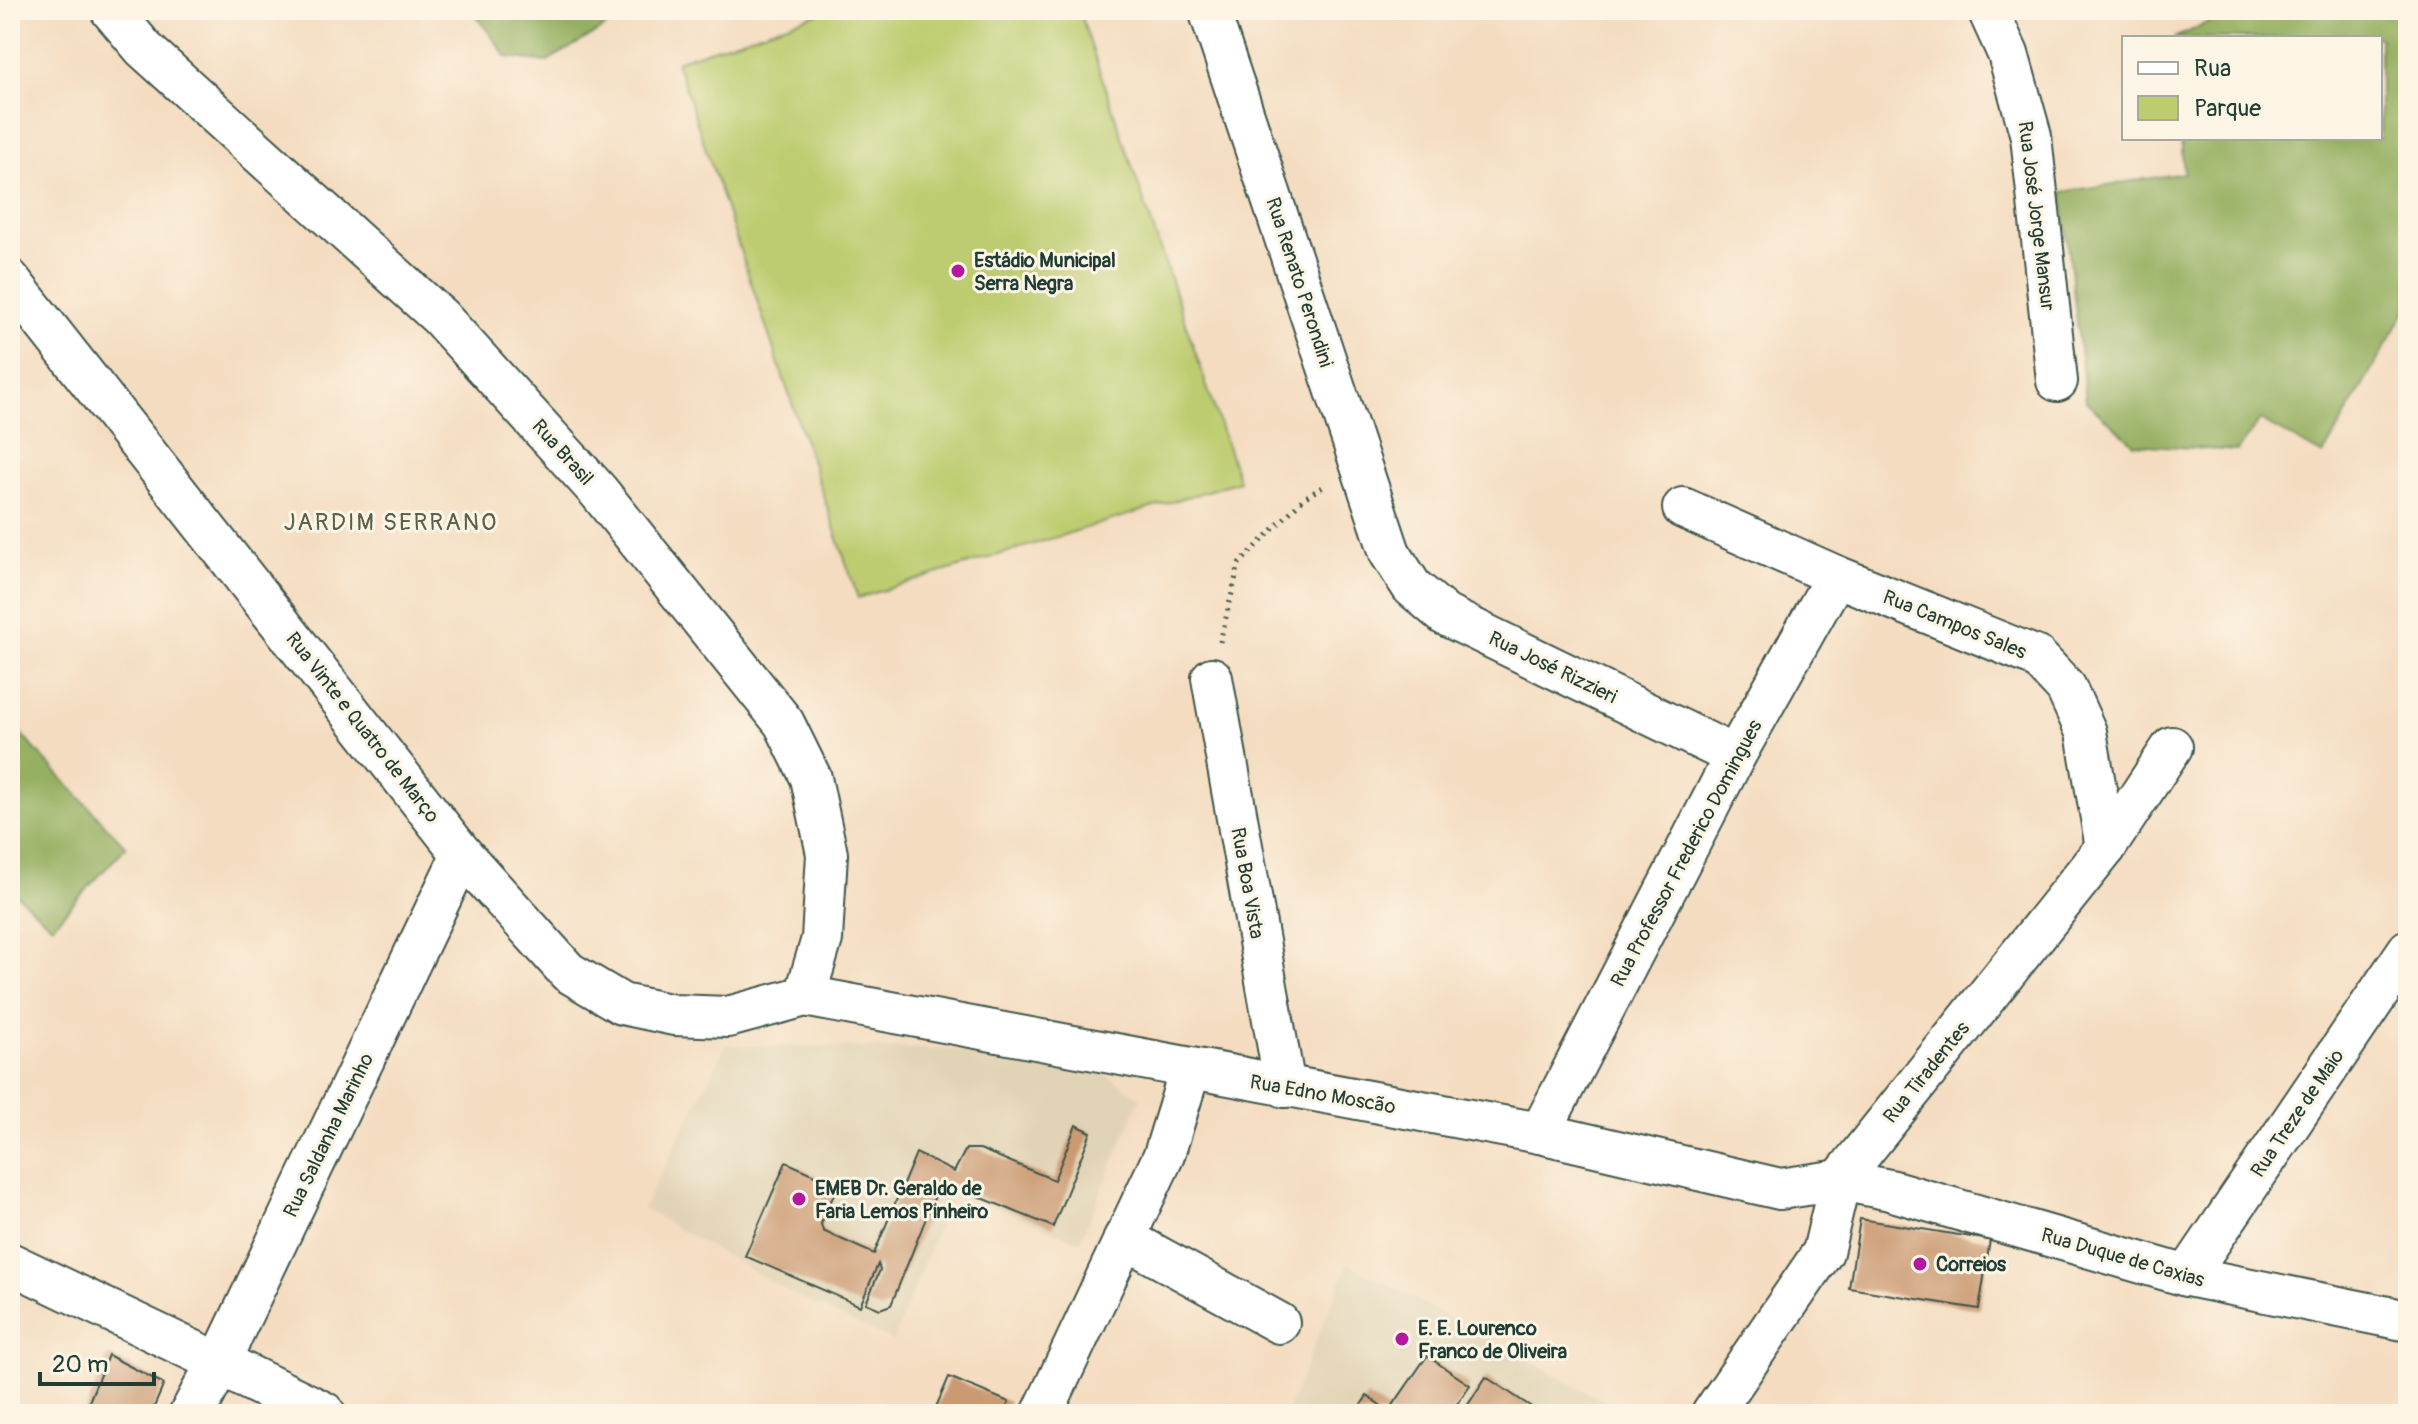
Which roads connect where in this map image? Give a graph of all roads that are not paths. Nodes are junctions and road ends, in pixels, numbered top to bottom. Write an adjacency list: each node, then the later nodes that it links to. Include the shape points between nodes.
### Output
1 (111, 10): 15 (street, Rua Brasil, via 144,49 440,317 599,492 784,723 811,778 827,854 822,939)
2 (1209, 10): 7 (street, Rua Renato Perondini)
3 (1988, 10): 5 (street, Rua José Jorge Mansur, via 2008,54 2031,136)
4 (10, 280): 13 (street, Rua Vinte e Quatro de Março)
5 (2057, 381)
6 (1683, 508): 8 (street, Rua Campos Sales)
7 (1390, 553): 11 (street, Rua José Rizzieri, via 1412,587 1445,615)
8 (1836, 576): 11 (street, Rua Professor Frederico Domingues); 12 (street, Rua Campos Sales, via 2037,657 2066,688 2086,732)
9 (1212, 678): 17 (street, Rua Boa Vista)
10 (2172, 747): 12 (street, Rua Tiradentes)
11 (1735, 756): 18 (street, Rua Professor Frederico Domingues)
12 (2106, 847): 19 (street, Rua Tiradentes)
13 (462, 854): 15 (street, Rua Vinte e Quatro de Março, via 568,972 622,1004 674,1015 728,1017); 25 (street, Rua Saldanha Marinho)
14 (2408, 950): 22 (street, Rua Treze de Maio)
15 (805, 996): 16 (street, Rua Edno Moscão)
16 (1190, 1070): 17 (street, Rua Edno Moscão); 20 (street, via 1164,1155)
17 (1285, 1087): 18 (street, Rua Edno Moscão)
18 (1540, 1133): 19 (street, Rua Edno Moscão, via 1780,1189)
19 (1840, 1180): 22 (street, Rua Duque de Caxias); 29 (street, Rua Tiradentes, via 1823,1252)
20 (1124, 1238): 24 (street); 28 (street)
21 (10, 1263): 25 (street)
22 (2187, 1276): 23 (street, Rua Duque de Caxias)
23 (2408, 1321)
24 (1279, 1323)
25 (219, 1363): 26 (main road, Rua Saldanha Marinho); 27 (main road)
26 (192, 1414)
27 (323, 1414)
28 (1042, 1414)
29 (1712, 1414)

